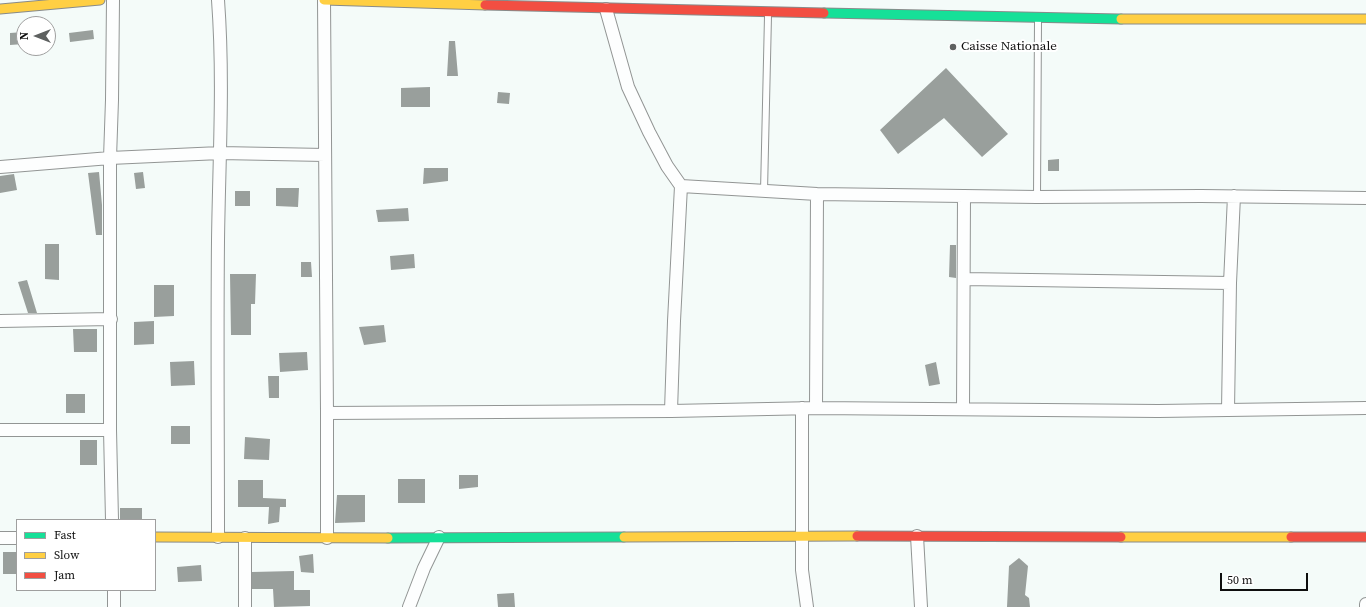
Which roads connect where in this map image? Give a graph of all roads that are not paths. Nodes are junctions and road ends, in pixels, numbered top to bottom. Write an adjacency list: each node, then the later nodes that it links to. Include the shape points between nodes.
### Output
1 (100, 0): 5 (main road)
2 (113, 0): 12 (street)
3 (218, 0): 10 (street, via 221,36)
4 (324, 0): 6 (main road); 11 (street)
5 (0, 9)
6 (606, 9): 7 (main road); 14 (street, via 628,87 667,166)
7 (768, 12): 8 (main road); 15 (lane)
8 (1038, 17): 9 (main road); 19 (lane)
9 (1366, 19)
10 (220, 153): 11 (street); 12 (street); 38 (street)
11 (325, 155): 31 (street)
12 (110, 158): 13 (street); 23 (street)
13 (0, 167)
14 (682, 186): 15 (street); 29 (street)
15 (764, 191): 16 (street)
16 (817, 194): 17 (street); 26 (street)
17 (964, 196): 19 (street); 21 (street)
18 (1234, 196): 19 (street); 20 (street); 22 (street)
19 (1037, 197)
20 (1366, 198)
21 (964, 279): 22 (street); 28 (street)
22 (1230, 283): 30 (street)
23 (110, 319): 24 (street); 33 (street)
24 (0, 320)
25 (802, 408): 26 (street); 29 (street); 35 (street)
26 (816, 408): 28 (street)
27 (1366, 408): 30 (street)
28 (963, 409): 30 (street)
29 (671, 410): 31 (street)
30 (1228, 410)
31 (327, 413): 44 (street)
32 (0, 430): 33 (street)
33 (110, 430): 34 (street)
34 (112, 519)
35 (802, 536): 36 (main road); 39 (main road); 49 (street, via 802,570)
36 (917, 536): 40 (main road); 50 (street)
37 (156, 537): 38 (main road)
38 (218, 537): 43 (main road)
39 (439, 537): 44 (main road); 48 (street)
40 (1366, 537)
41 (0, 538): 42 (street)
42 (16, 538)
43 (245, 538): 44 (main road); 47 (street)
44 (327, 538)
45 (114, 591): 46 (street)
46 (114, 607)
47 (245, 607)
48 (409, 607)
49 (808, 607)
50 (921, 607)

